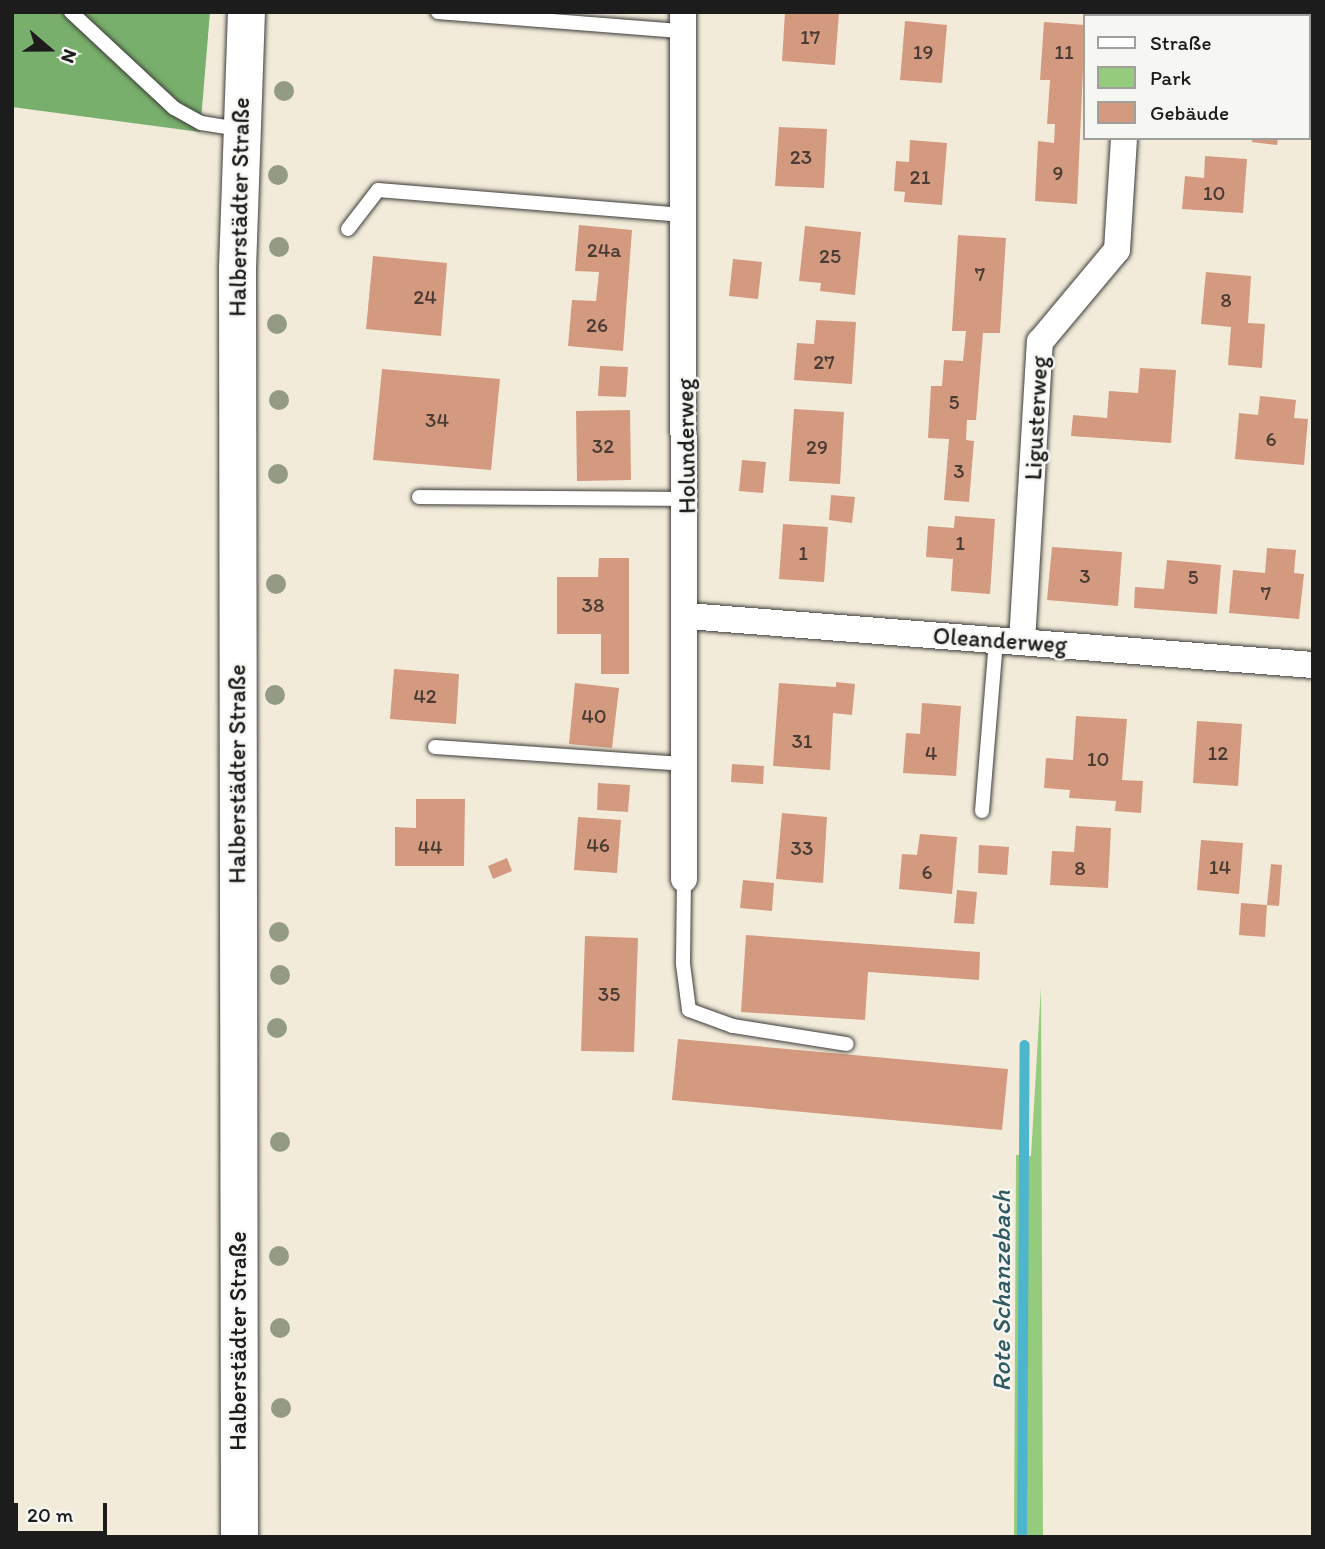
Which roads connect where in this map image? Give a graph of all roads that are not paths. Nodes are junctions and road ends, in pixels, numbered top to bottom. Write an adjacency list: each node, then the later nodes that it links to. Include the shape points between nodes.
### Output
1 (71, 12): 5 (lane, via 174,108 201,123)
2 (246, 12): 5 (main road, Halberstädter Straße)
3 (438, 12): 4 (lane)
4 (683, 22): 7 (street, Holunderweg)
5 (240, 129): 20 (main road, Halberstädter Straße)
6 (1124, 140): 13 (street, Ligusterweg, via 1117,250 1040,342)
7 (683, 215): 8 (lane, via 378,190); 10 (street, Holunderweg)
8 (348, 229)
9 (419, 497): 10 (lane)
10 (686, 499): 11 (street, Holunderweg)
11 (687, 616): 12 (street, Oleanderweg); 16 (street, Holunderweg)
12 (996, 640): 13 (street, Oleanderweg); 17 (lane)
13 (1022, 642): 14 (street, Oleanderweg)
14 (1313, 665)
15 (435, 747): 16 (lane)
16 (686, 764): 18 (street, Holunderweg)
17 (982, 811)
18 (684, 879): 19 (lane, via 683,964 689,1010 733,1026)
19 (847, 1044)
20 (239, 1537)

